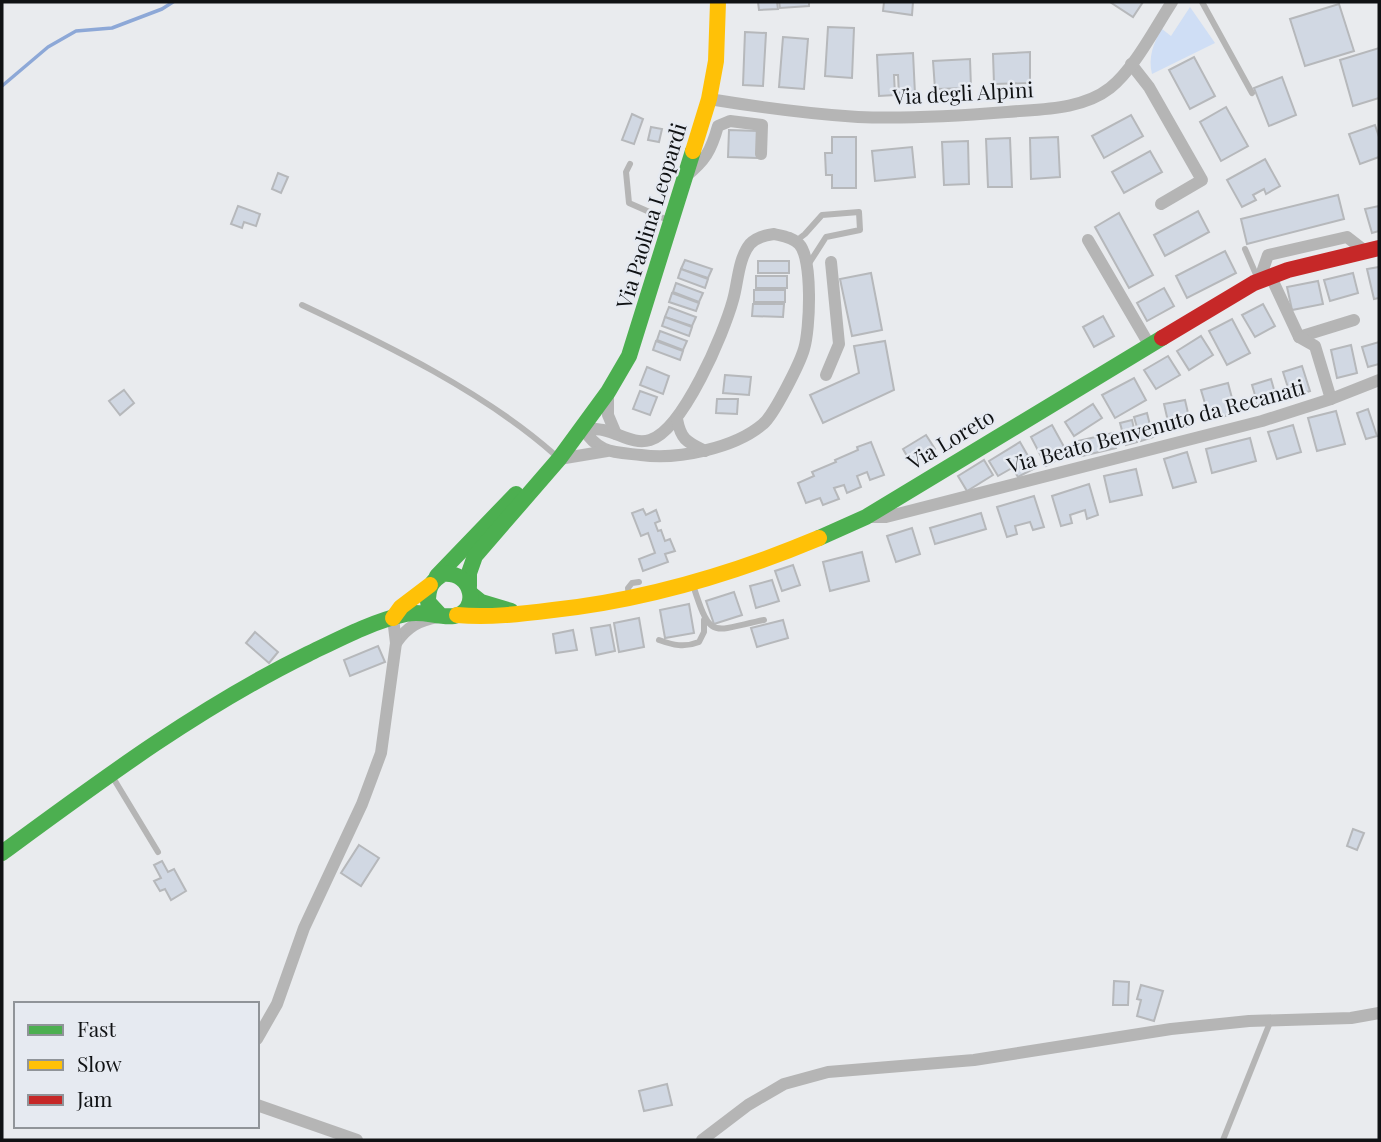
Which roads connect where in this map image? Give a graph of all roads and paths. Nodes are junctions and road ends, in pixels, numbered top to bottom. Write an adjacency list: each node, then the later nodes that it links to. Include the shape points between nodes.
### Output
1 (718, 2): 6 (main road, Via Paolina Leopardi)
2 (1172, 2): 4 (street, Via degli Alpini)
3 (1202, 2): 5 (lane)
4 (1131, 64): 6 (street, Via degli Alpini, via 1101,93 1083,102 1047,109 858,117); 10 (street, via 1202,180)
5 (1252, 93)
6 (709, 99): 9 (main road, Via Paolina Leopardi)
7 (761, 154): 9 (street, via 762,125 730,121 718,127 703,163)
8 (630, 164): 11 (lane, via 626,173 629,203)
9 (685, 177): 11 (main road, Via Paolina Leopardi)
10 (1161, 204)
11 (672, 222): 25 (main road, Via Paolina Leopardi, via 633,344)
12 (1088, 240): 22 (street)
13 (795, 241): 17 (street); 17 (lane, via 822,215 859,212 860,230 826,237); 27 (street, via 774,234 760,236 750,245 723,332)
14 (1245, 249): 18 (lane)
15 (1372, 249): 18 (main road, Via Loreto)
16 (831, 262): 23 (street, via 839,344)
17 (807, 267): 31 (street, via 807,339 773,411 766,423 751,432)
18 (1265, 279): 21 (street); 22 (main road, Via Loreto)
19 (302, 305): 32 (lane, via 480,398)
20 (1354, 320): 21 (street)
21 (1299, 337): 26 (street, via 1315,346)
22 (1150, 346): 33 (main road, Via Loreto)
23 (826, 375)
24 (1379, 380): 26 (street, Via Beato Benvenuto da Recanati)
25 (608, 392): 28 (main road, Via Paolina Leopardi); 29 (street, via 608,415)
26 (1331, 399): 34 (street, Via Beato Benvenuto da Recanati)
27 (677, 419): 29 (street, via 649,441); 31 (street, via 679,433)
28 (582, 428): 29 (street); 30 (street, via 596,446); 32 (main road, Via Paolina Leopardi)
29 (616, 434)
30 (607, 451): 31 (street, via 651,457); 32 (street)
31 (705, 451)
32 (557, 457): 36 (main road, Via Paolina Leopardi); 39 (main road, Via Paolina Leopardi, via 475,556 468,573)
33 (918, 484): 34 (street); 35 (main road, Via Loreto)
34 (941, 503): 35 (street, Via Beato Benvenuto da Recanati, via 886,517)
35 (866, 517): 38 (main road, Via Loreto, via 811,544)
36 (432, 582): 39 (main road, via 454,574 463,578); 42 (main road, via 428,602); 43 (main road, Via Paolina Leopardi)
37 (639, 582): 40 (lane, via 628,588)
38 (693, 584): 40 (main road, Via Loreto); 44 (lane)
39 (470, 590): 41 (main road, Via Loreto, via 494,607); 42 (main road, via 468,607)
40 (630, 599): 41 (main road, Via Loreto)
41 (524, 614): 42 (main road, Via Loreto)
42 (447, 615): 43 (main road, Via Loreto, via 425,612); 47 (street, via 417,622)
43 (393, 618): 47 (street); 48 (main road, via 338,638 282,667)
44 (704, 620): 45 (lane, via 720,629); 46 (lane, via 699,642 673,646)
45 (764, 620)
46 (659, 640)
47 (396, 643): 53 (street, via 381,753)
48 (111, 773): 49 (lane); 50 (main road)
49 (158, 852)
50 (2, 853)
51 (1379, 1013): 52 (street)
52 (1271, 1020): 56 (street, via 1171,1029 974,1060 828,1072 784,1084); 57 (lane)
53 (259, 1036)
54 (259, 1105): 55 (street)
55 (357, 1140)
56 (702, 1140)
57 (1223, 1140)

